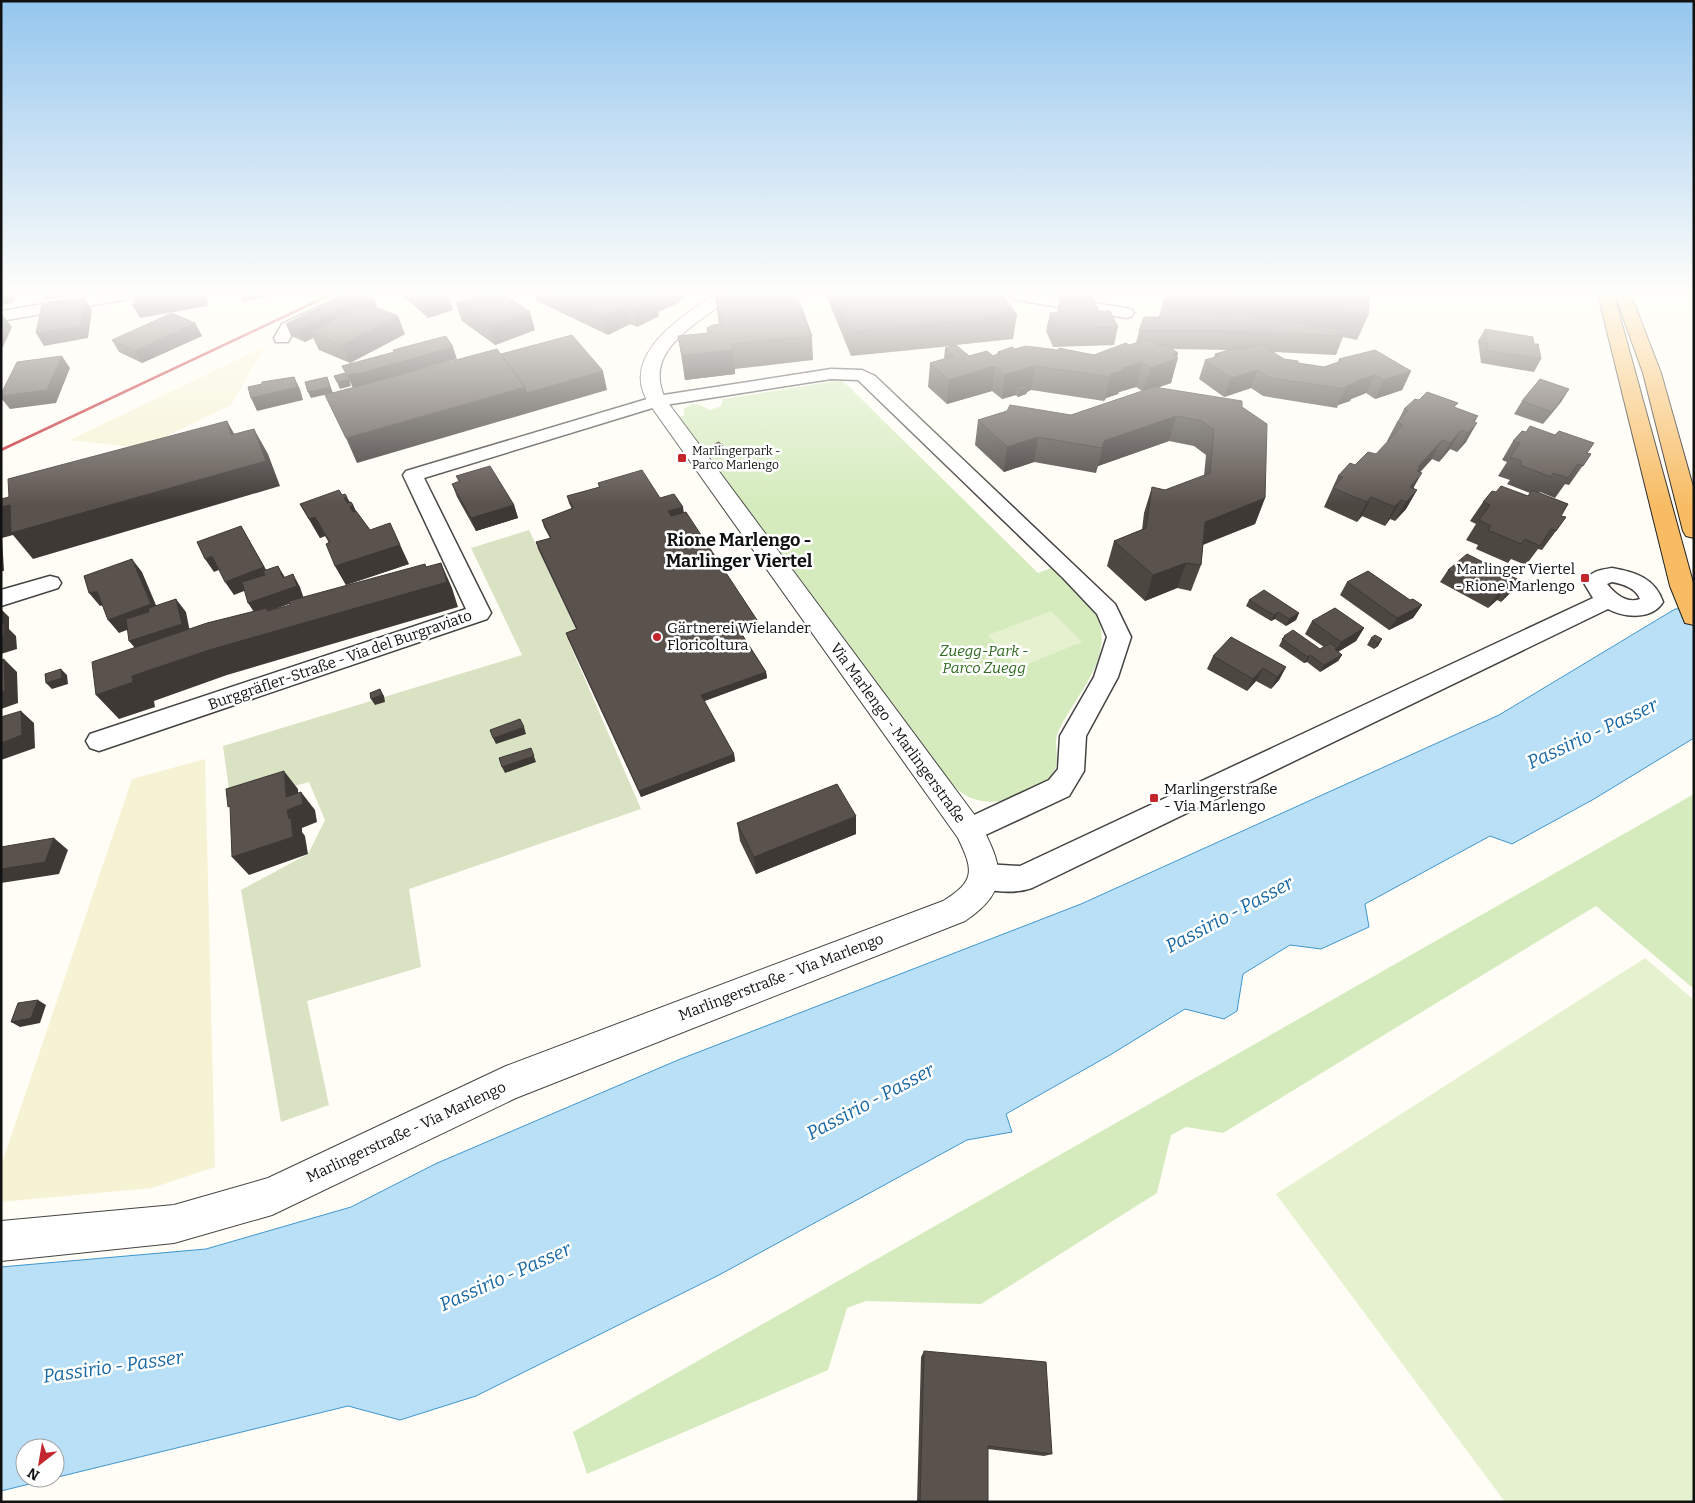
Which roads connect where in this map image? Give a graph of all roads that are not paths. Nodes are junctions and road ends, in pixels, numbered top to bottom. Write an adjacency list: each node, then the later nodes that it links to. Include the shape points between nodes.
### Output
1 (651, 365): 6 (street, Via Marlengo - Marlingerstraße, via 648,381)
2 (1623, 365): 5 (highway)
3 (1625, 365): 5 (highway)
4 (1649, 365): 7 (highway)
5 (1629, 378): 11 (highway, via 1682,586)
6 (657, 401): 12 (street, Burggräfler-Straße - Via del Burgraviato, via 413,475 479,613); 13 (street, Via Marlengo - Marlingerstraße); 13 (street, via 831,374 862,375 1107,610 1120,637 1106,677 1074,736 1071,771 1059,788)
7 (1694, 531)
8 (50, 583): 9 (street)
9 (1, 598)
10 (1608, 600): 14 (street, via 1022,879)
11 (1694, 617)
12 (99, 741)
13 (969, 830): 14 (street, Via Marlengo - Marlingerstraße, via 984,863)
14 (985, 877): 15 (street, Marlingerstraße - Via Marlengo, via 969,903 954,911 506,1084 272,1196 174,1224)
15 (1, 1241)

